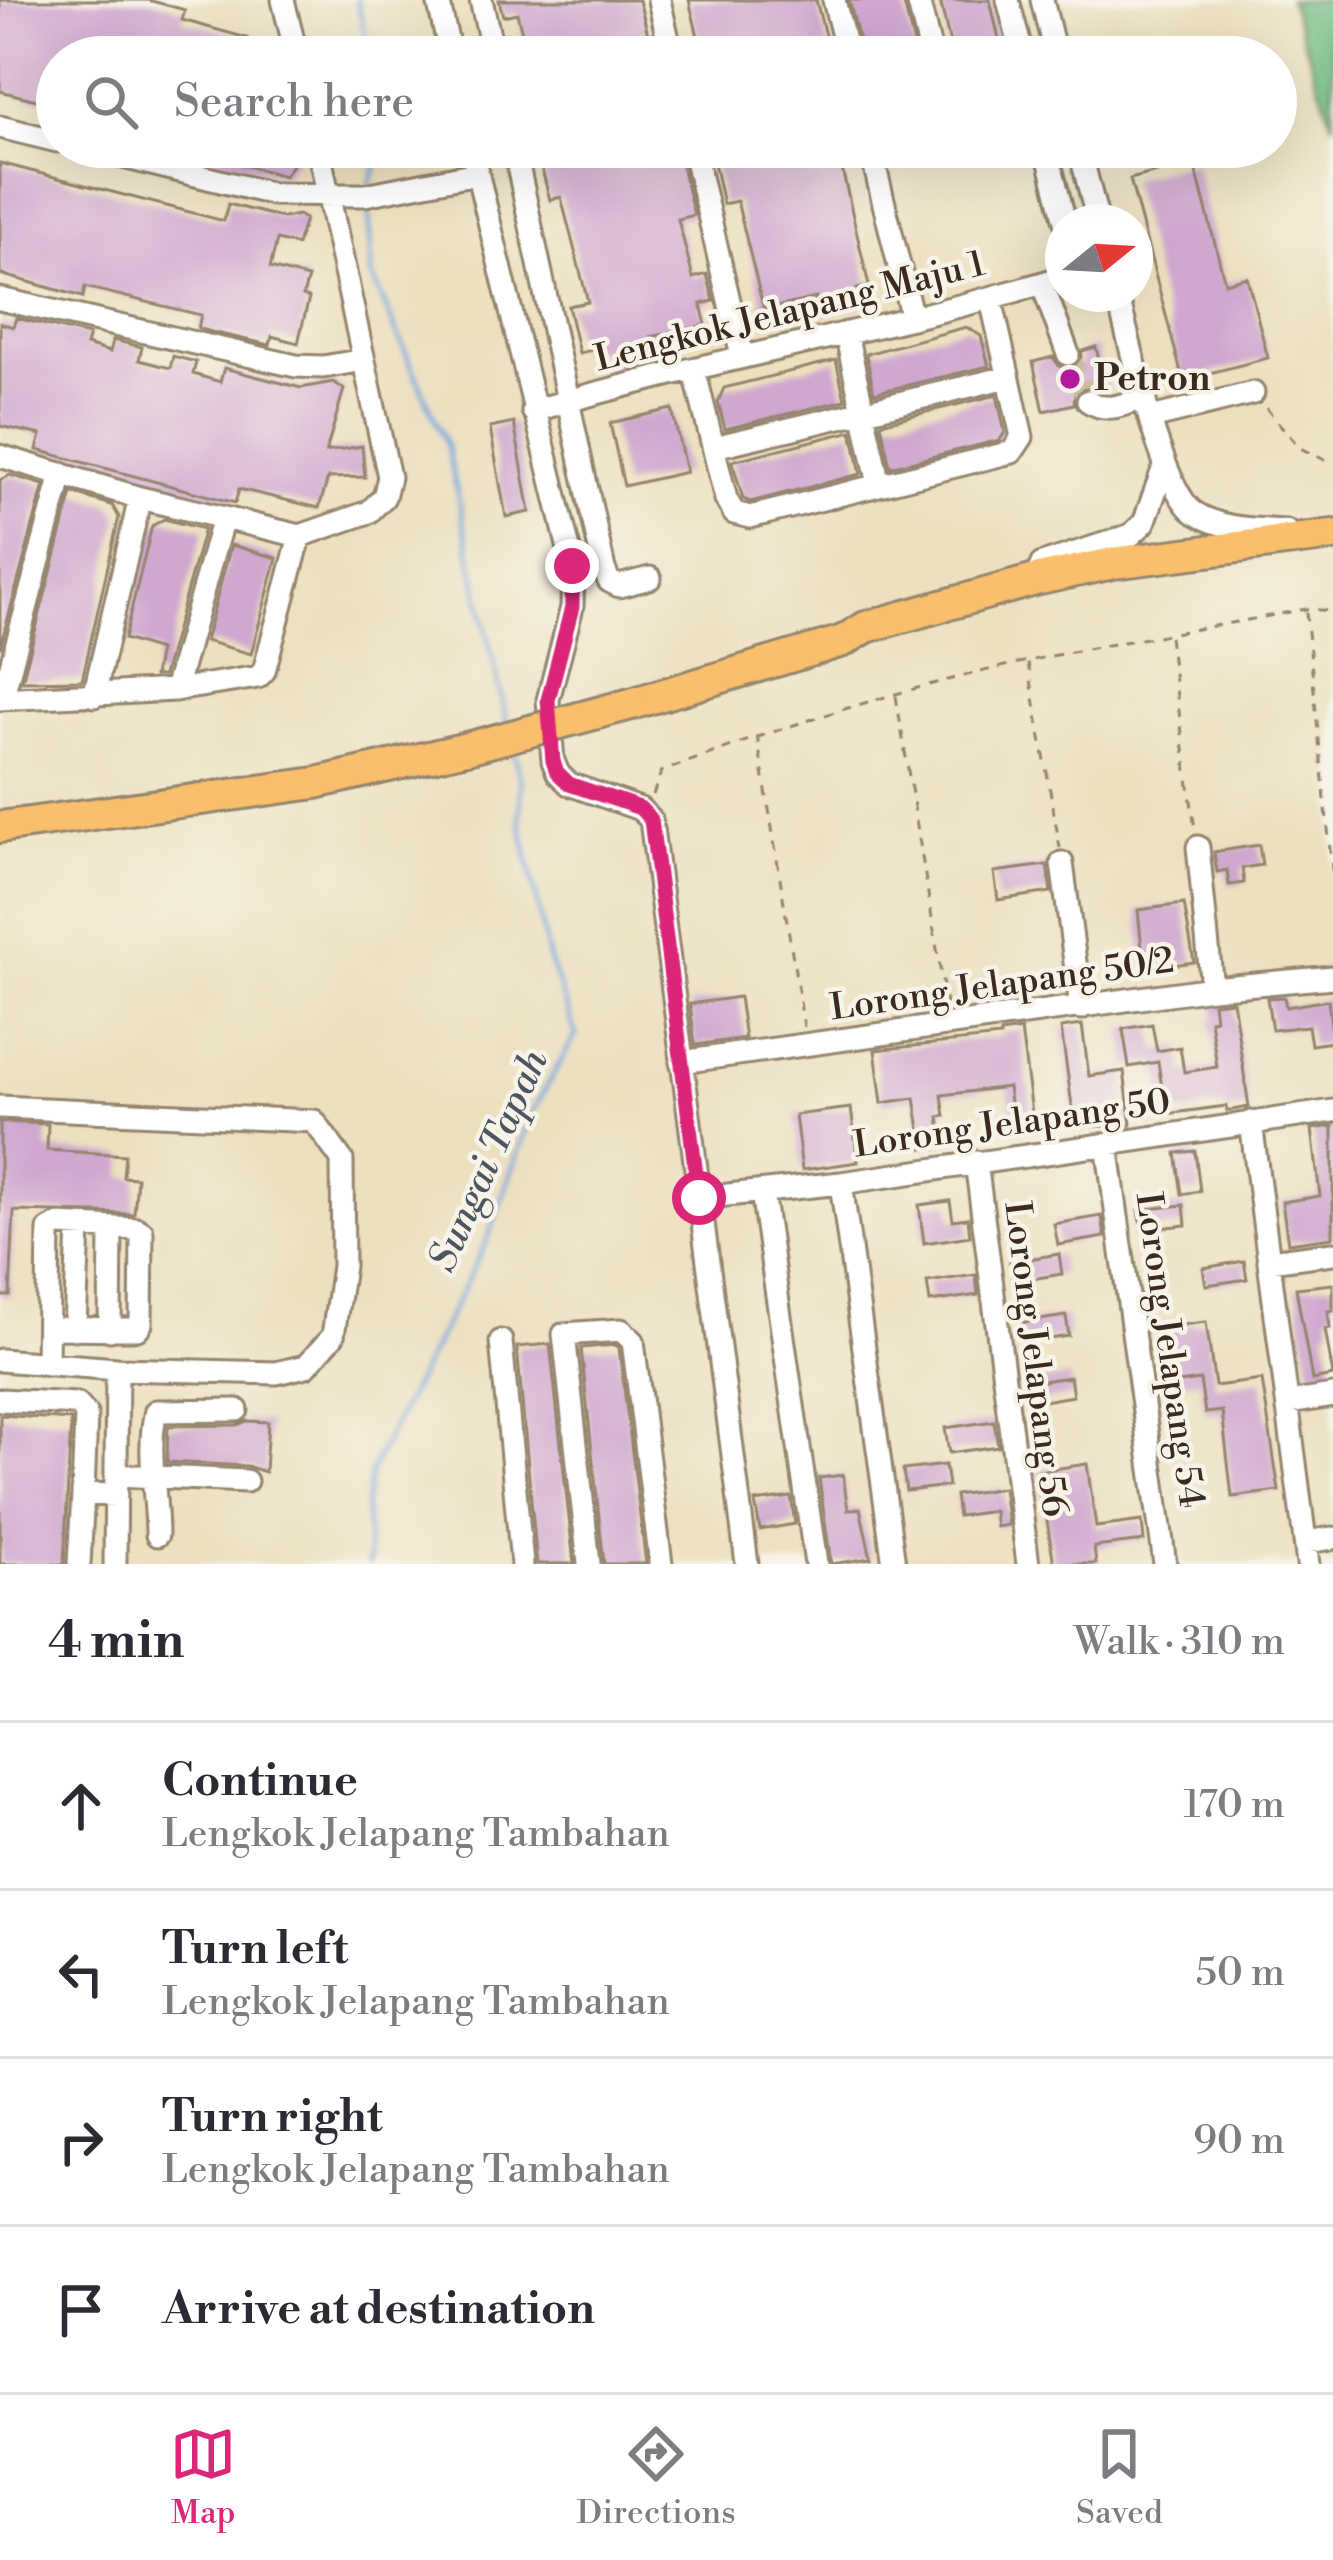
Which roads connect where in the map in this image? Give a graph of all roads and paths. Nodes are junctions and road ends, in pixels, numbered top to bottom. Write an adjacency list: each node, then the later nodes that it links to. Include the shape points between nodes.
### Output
1 (283, 0): 9 (street)
2 (438, 0): 10 (street)
3 (481, 0): 11 (street)
4 (659, 0): 12 (street)
5 (834, 0): 13 (street)
6 (918, 0): 14 (street)
7 (1008, 0): 15 (street)
8 (1042, 0): 16 (street)
9 (292, 36)
10 (446, 36)
11 (489, 36)
12 (667, 36)
13 (843, 36)
14 (927, 36)
15 (1017, 36)
16 (1051, 36)
17 (0, 127): 18 (street)
18 (36, 136)
19 (167, 168): 28 (street, via 273,194)
20 (323, 168): 28 (street)
21 (476, 168): 27 (street)
22 (519, 168): 44 (street)
23 (698, 168): 39 (street)
24 (875, 168): 36 (street)
25 (1051, 168): 29 (street)
26 (1084, 168): 30 (street)
27 (477, 173): 28 (street); 47 (street)
28 (329, 197): 40 (street)
29 (1060, 204)
30 (1093, 204)
31 (1045, 282): 33 (street, Lengkok Jelapang Maju 1)
32 (0, 299): 40 (street, via 296,366)
33 (991, 299): 36 (street, Lengkok Jelapang Maju 1); 42 (street)
34 (1059, 312): 38 (street)
35 (1122, 312): 46 (street)
36 (912, 318): 37 (street, Lengkok Jelapang Maju 1)
37 (846, 333): 39 (street, Lengkok Jelapang Maju 1); 48 (street)
38 (1068, 354)
39 (742, 356): 41 (street, Lengkok Jelapang Maju 1)
40 (364, 359): 58 (street, via 389,477 384,497 369,512)
41 (694, 369): 44 (street, Lengkok Jelapang Maju 1); 49 (street)
42 (1008, 377): 48 (street); 54 (street, via 1022,437 1012,452)
43 (1253, 393): 46 (street); 52 (path, via 1300,448)
44 (570, 400): 47 (street, Lengkok Jelapang Maju 1); 60 (street, via 609,581)
45 (1088, 401): 46 (street, via 1109,410)
46 (1149, 407): 51 (street)
47 (533, 411): 72 (street, via 572,566 572,607 548,700 553,761 569,784)
48 (863, 412): 49 (street); 54 (street)
49 (714, 446): 54 (street, via 726,499 750,518)
50 (0, 456): 53 (street)
51 (1165, 464): 57 (street, via 1190,510 1213,523); 61 (street, via 1144,523 1131,536 1042,563)
52 (1333, 464)
53 (62, 474): 55 (street); 70 (street)
54 (879, 485)
55 (140, 498): 56 (street); 68 (street)
56 (223, 518): 58 (street); 67 (street)
57 (1333, 534): 61 (highway)
58 (300, 536): 67 (street, via 265,671 248,682)
59 (1333, 549): 65 (highway, via 1102,580)
60 (650, 578)
61 (1035, 580): 65 (highway, via 866,627)
62 (1306, 610): 63 (path); 64 (path); 76 (path)
63 (1333, 611)
64 (1169, 636): 66 (path); 74 (path)
65 (843, 641): 73 (highway, bridge, via 316,783)
66 (1027, 661): 69 (path); 75 (path)
67 (176, 690): 68 (street)
68 (94, 696): 70 (street)
69 (896, 696): 71 (path); 80 (path)
70 (1, 699)
71 (758, 735): 72 (path, via 661,772); 81 (path)
72 (647, 814): 82 (street)
73 (0, 827)
74 (1198, 847): 78 (street)
75 (1062, 863): 79 (street)
76 (1333, 879)
77 (1333, 976): 78 (street, Lorong Jelapang 50/2)
78 (1213, 988): 79 (street, Lorong Jelapang 50/2)
79 (1082, 1008): 80 (street, Lorong Jelapang 50/2)
80 (949, 1025): 81 (street, Lorong Jelapang 50/2)
81 (807, 1046): 82 (street, Lorong Jelapang 50/2)
82 (680, 1063): 90 (street)
83 (0, 1107): 101 (street, via 314,1120 342,1160 344,1266 333,1336 306,1366 275,1373)
84 (1333, 1112): 85 (street, Lorong Jelapang 50)
85 (1251, 1122): 86 (street, Lorong Jelapang 50); 94 (street)
86 (1107, 1144): 87 (street, Lorong Jelapang 50); 122 (street, Lorong Jelapang 54)
87 (976, 1162): 88 (street, Lorong Jelapang 50); 121 (street, Lorong Jelapang 56)
88 (842, 1183): 89 (street, Lorong Jelapang 50); 120 (street)
89 (762, 1192): 90 (street, Lorong Jelapang 50); 119 (street)
90 (699, 1198): 118 (street)
91 (79, 1227): 92 (street); 95 (street, via 49,1230); 96 (street)
92 (111, 1228): 97 (street); 97 (street, via 137,1229 145,1239 141,1324)
93 (1333, 1253): 94 (street)
94 (1269, 1261): 104 (street)
95 (48, 1328): 96 (street); 100 (street)
96 (76, 1329): 97 (street)
97 (110, 1330)
98 (501, 1341): 115 (street)
99 (0, 1360): 100 (street)
100 (47, 1364): 101 (street)
101 (117, 1369): 108 (street)
102 (1333, 1396): 104 (street)
103 (0, 1400): 109 (street, via 83,1408)
104 (1288, 1403): 112 (street)
105 (237, 1410): 106 (street, via 156,1411)
106 (153, 1475): 107 (street); 108 (street); 110 (street)
107 (246, 1481)
108 (116, 1485): 109 (street); 114 (street)
109 (83, 1494): 113 (street)
110 (157, 1534)
111 (1333, 1538): 112 (street)
112 (1306, 1553)
113 (79, 1564)
114 (115, 1564)
115 (522, 1564)
116 (589, 1564): 117 (street, via 564,1334 621,1330 633,1341)
117 (661, 1564)
118 (747, 1564)
119 (817, 1564)
120 (894, 1564)
121 (1028, 1564)
122 (1166, 1564)

